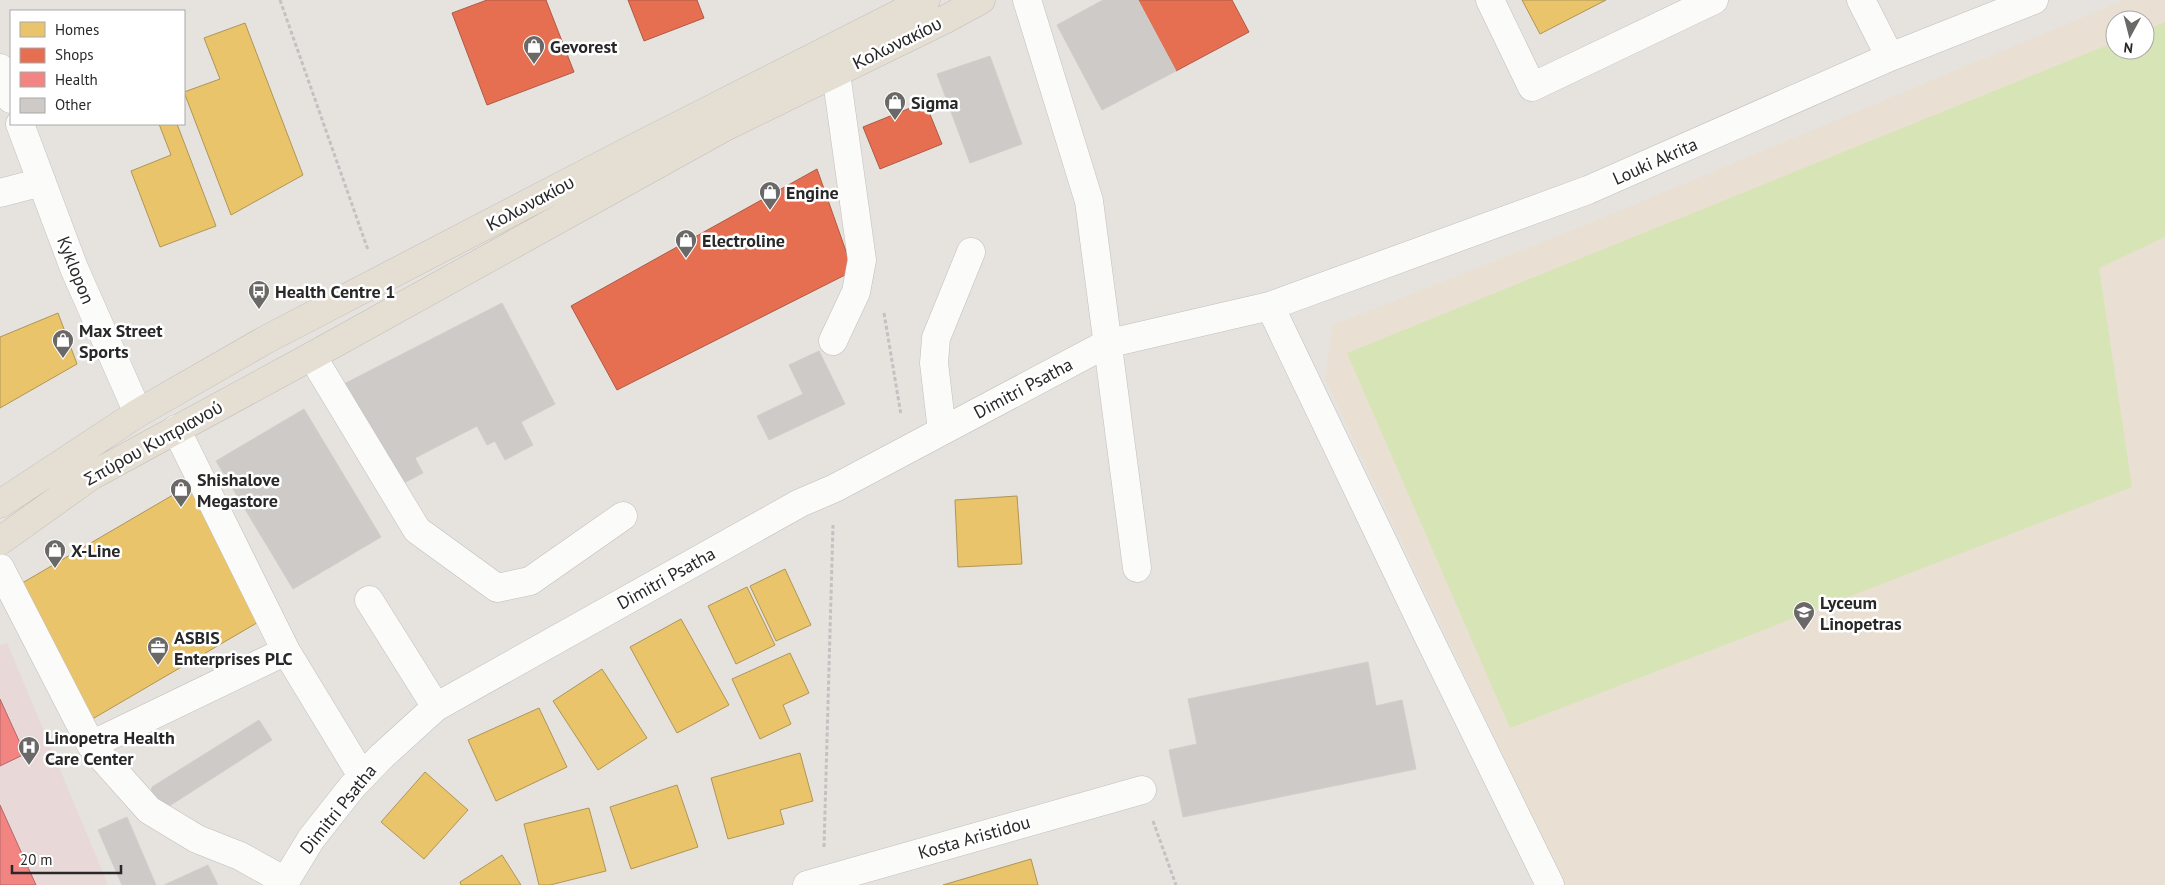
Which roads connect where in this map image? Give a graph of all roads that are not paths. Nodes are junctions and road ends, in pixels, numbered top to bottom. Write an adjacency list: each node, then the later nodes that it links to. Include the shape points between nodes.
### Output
1 (926, 0): 20 (main road, Κολωνακίου, via 267,339)
2 (981, 0): 10 (main road, Κολωνακίου)
3 (1026, 0): 18 (street, via 1089,200)
4 (1490, 0): 5 (street, via 1532,88)
5 (1714, 0)
6 (1861, 0): 8 (street)
7 (2034, 0): 8 (street, Louki Akrita)
8 (1890, 57): 16 (street, Louki Akrita, via 1588,190)
9 (0, 68): 11 (street)
10 (836, 73): 17 (street, via 862,260 856,292); 19 (main road, Κολωνακίου, via 723,128)
11 (10, 96)
12 (20, 125): 13 (street, Kyklopon)
13 (42, 182): 14 (street); 20 (street, Kyklopon, via 74,268)
14 (0, 192)
15 (971, 252): 22 (street, via 936,338 934,363)
16 (1270, 306): 18 (street, Louki Akrita); 36 (street)
17 (833, 341)
18 (1106, 344): 22 (street, Dimitri Psatha); 27 (street)
19 (312, 356): 21 (main road, Σπύρου Κυπριανού); 24 (street, via 417,530 497,588 530,581)
20 (138, 413): 23 (main road, Σπύρου Κυπριανού)
21 (176, 429): 25 (main road, Σπύρου Κυπριανού, via 91,476); 29 (street)
22 (942, 431): 30 (street, Dimitri Psatha, via 800,503)
23 (0, 504)
24 (623, 516)
25 (0, 541)
26 (0, 568): 31 (street)
27 (1137, 568)
28 (369, 600): 30 (street)
29 (286, 650): 31 (street); 32 (street)
30 (436, 707): 32 (street, Dimitri Psatha)
31 (91, 745): 35 (street, via 149,810 197,839 240,856)
32 (362, 776): 35 (street, Dimitri Psatha, via 310,839)
33 (1142, 790): 34 (street, Kosta Aristidou)
34 (815, 882)
35 (284, 883)
36 (1550, 885)

